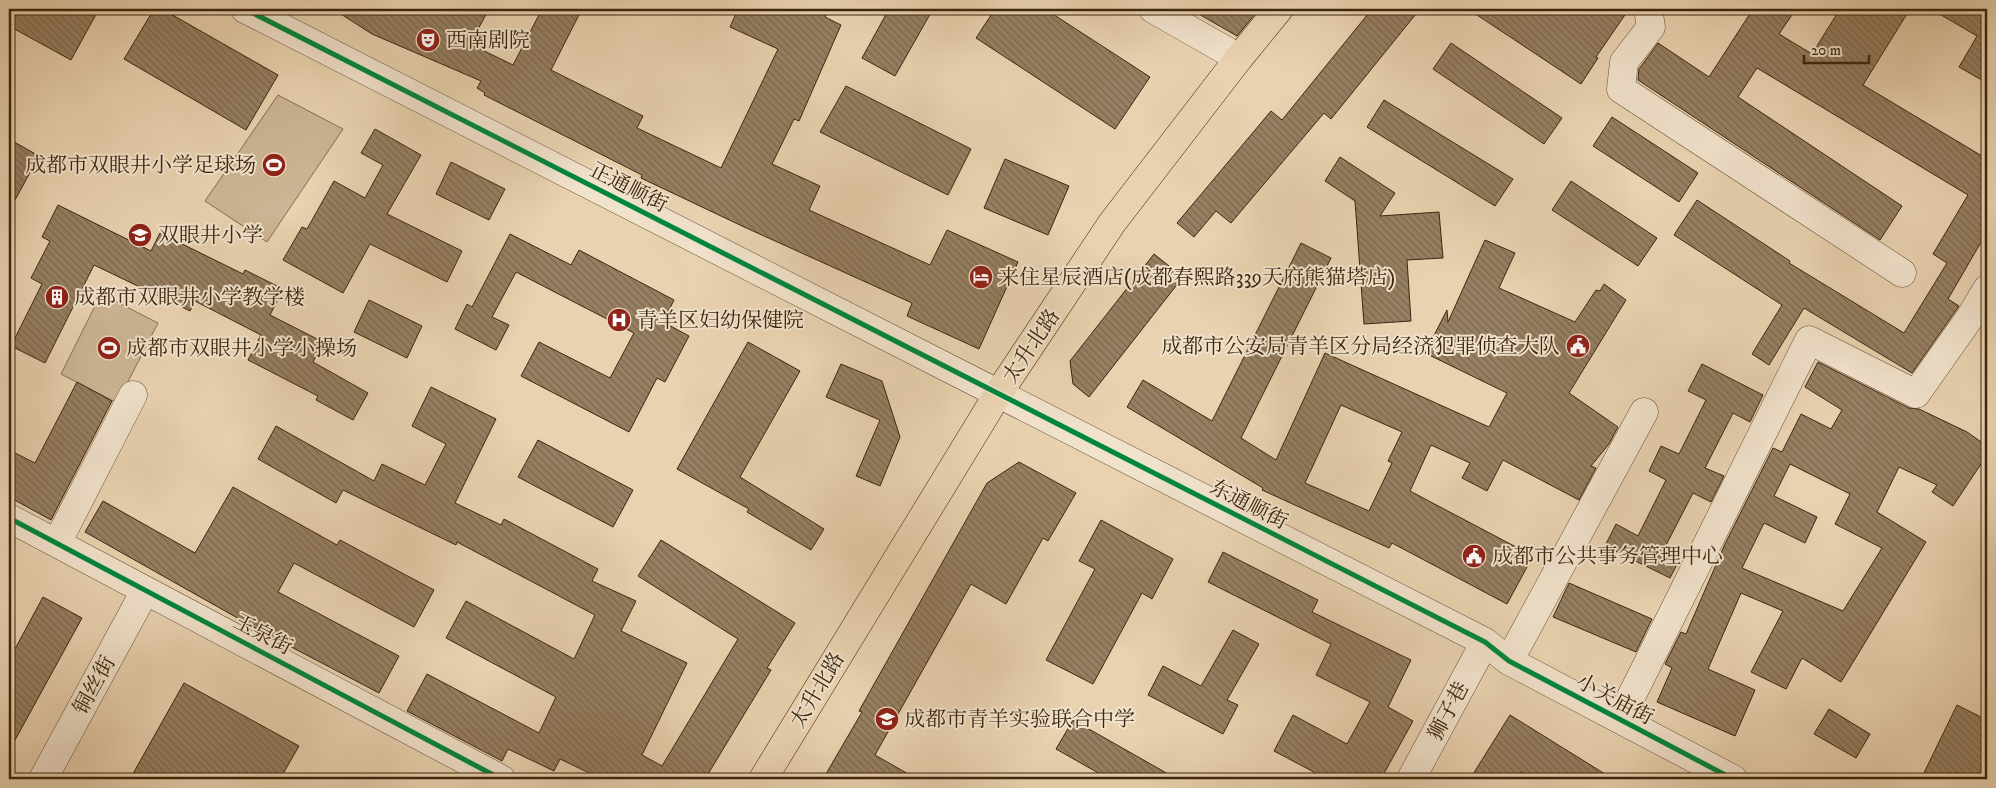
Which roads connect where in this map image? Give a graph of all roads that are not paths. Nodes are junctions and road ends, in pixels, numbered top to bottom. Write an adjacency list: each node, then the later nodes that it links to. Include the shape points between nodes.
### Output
1 (245, 9): 8 (street, 正通顺街)
2 (1153, 9): 5 (street)
3 (1279, 9): 5 (main road, 太升北路)
4 (1648, 9): 6 (street, via 1651,27 1624,62 1621,89)
5 (1239, 58): 8 (main road, 太升北路, via 1112,223)
6 (1902, 273)
7 (1987, 289): 16 (street, via 1916,394 1809,340)
8 (998, 394): 14 (street, 东通顺街); 19 (main road, 太升北路)
9 (133, 395): 12 (street)
10 (1644, 412): 15 (street)
11 (9, 518): 12 (street, 玉泉街)
12 (56, 543): 13 (street, 玉泉街)
13 (146, 590): 17 (street, 铜丝街); 18 (street, 玉泉街)
14 (1485, 642): 15 (street, 小关庙街); 20 (street, 狮子巷)
15 (1509, 661): 16 (street, 小关庙街)
16 (1620, 720): 21 (street, 小关庙街)
17 (43, 779)
18 (501, 779)
19 (763, 779)
20 (1411, 779)
21 (1733, 779)

